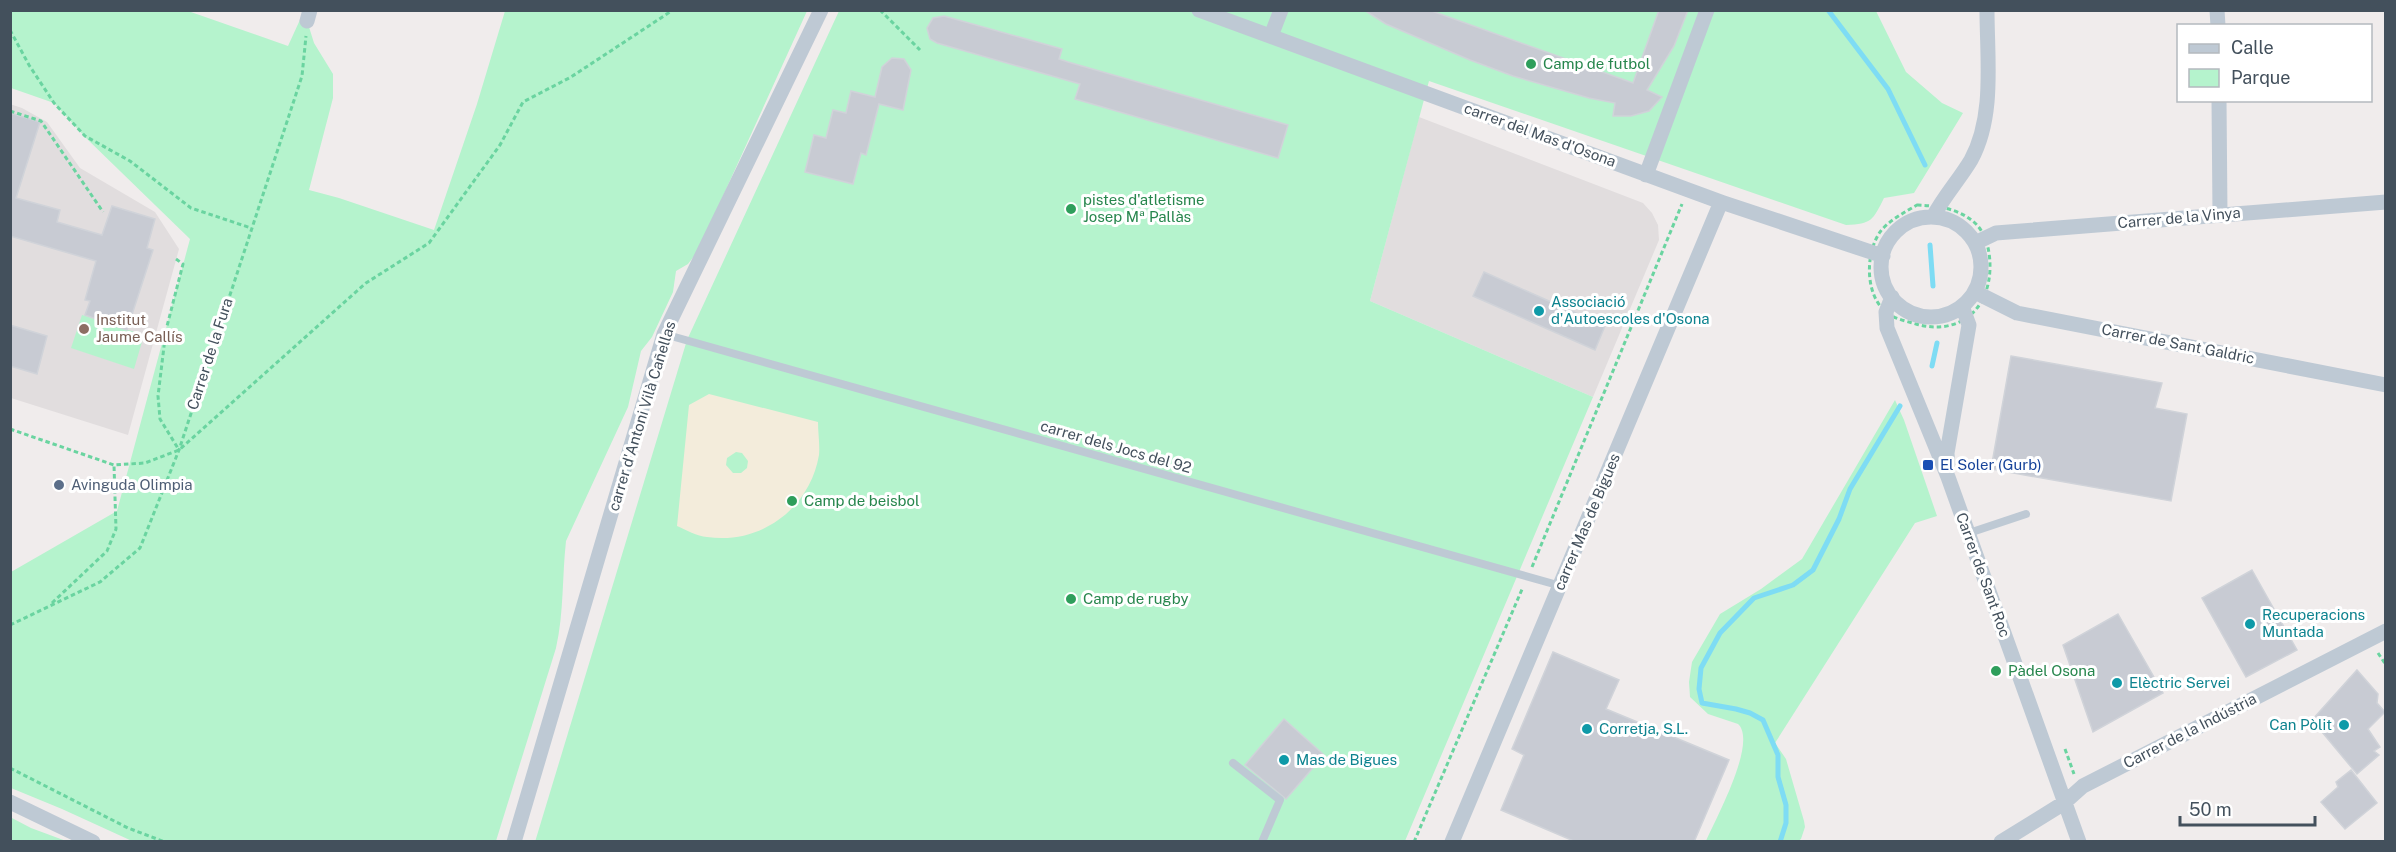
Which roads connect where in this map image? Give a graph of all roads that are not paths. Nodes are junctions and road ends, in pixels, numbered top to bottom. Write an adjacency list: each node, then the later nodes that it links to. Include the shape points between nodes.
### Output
1 (822, 10): 18 (street, carrer d'Antoni Vilà Cañellas)
2 (1199, 10): 6 (street, carrer del Mas d'Osona)
3 (1281, 10): 6 (street)
4 (1707, 10): 8 (street)
5 (1987, 10): 11 (street, via 1987,97 1981,135 1972,158)
6 (1271, 36): 8 (street, carrer del Mas d'Osona)
7 (2219, 102): 12 (street)
8 (1646, 175): 9 (street, carrer del Mas d'Osona)
9 (1721, 202): 14 (street, carrer del Mas d'Osona); 23 (street, carrer Mas de Bigues)
10 (2385, 202): 12 (street, Carrer de la Vinya)
11 (1936, 212): 13 (street); 14 (street, via 1901,228)
12 (2220, 214): 13 (street, Carrer de la Vinya, via 1996,233)
13 (1980, 240): 15 (street)
14 (1878, 254): 16 (street)
15 (1980, 295): 17 (street); 19 (street, Carrer de Sant Galdric, via 2017,312)
16 (1889, 305): 17 (street, via 1929,317); 20 (street, Carrer de Sant Roc, via 1887,328)
17 (1965, 312): 20 (street, Carrer de Sant Roc, via 1970,325 1947,453)
18 (664, 334): 23 (lane, carrer dels Jocs del 92); 29 (street, carrer d'Antoni Vilà Cañellas)
19 (2385, 385)
20 (1948, 477): 22 (street, Carrer de Sant Roc)
21 (2026, 514): 22 (lane)
22 (1969, 533): 27 (street, Carrer de Sant Roc)
23 (1561, 586): 31 (street, carrer Mas de Bigues)
24 (2385, 631): 27 (street, Carrer de la Indústria, via 2083,786)
25 (1233, 763): 30 (lane, via 1280,800)
26 (10, 802): 28 (street)
27 (2064, 803): 32 (street, Carrer de la Indústria); 33 (street, Carrer de Sant Roc)
28 (93, 842)
29 (514, 842)
30 (1262, 842)
31 (1452, 842)
32 (2001, 842)
33 (2079, 842)

